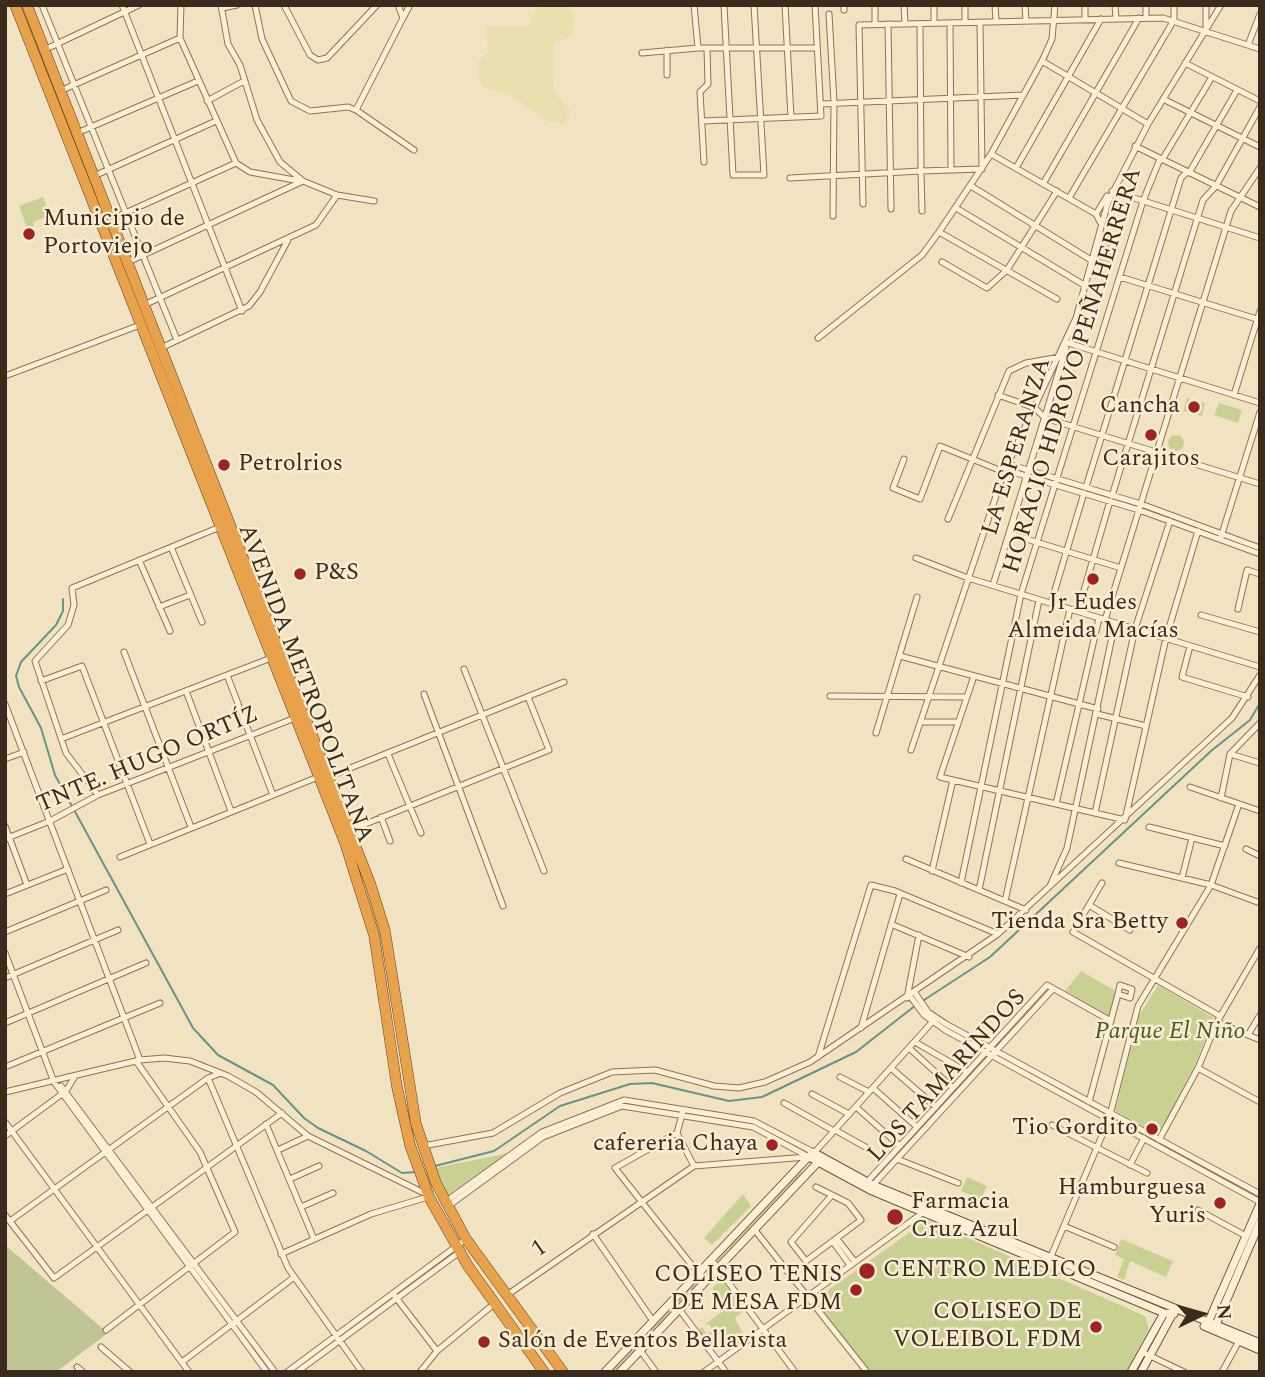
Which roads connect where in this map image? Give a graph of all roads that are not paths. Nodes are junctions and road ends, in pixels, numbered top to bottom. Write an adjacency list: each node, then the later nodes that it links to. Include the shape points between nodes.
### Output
1 (27, 5): 30 (street); 65 (highway)
2 (42, 5): 56 (street)
3 (139, 5): 31 (street)
4 (181, 5): 55 (street)
5 (237, 5): 29 (street)
6 (255, 5): 95 (street, via 262,39 291,101 310,111)
7 (285, 5): 8 (street, via 310,55 318,60 327,58)
8 (377, 5)
9 (398, 5): 34 (street)
10 (410, 5): 34 (street)
11 (694, 5): 58 (street)
12 (724, 5): 63 (street)
13 (754, 5): 59 (street)
14 (785, 5): 60 (street)
15 (815, 5): 54 (street)
16 (875, 5): 49 (street)
17 (904, 5): 51 (street)
18 (934, 5): 47 (street)
19 (965, 5): 43 (street)
20 (995, 5): 45 (street)
21 (1025, 5): 42 (street)
22 (1055, 5): 40 (street)
23 (1085, 5): 38 (street)
24 (1115, 5): 35 (street)
25 (1146, 5): 37 (street)
26 (1174, 5): 41 (street)
27 (1206, 5): 52 (street)
28 (1221, 5): 52 (street)
29 (221, 7): 76 (street, via 228,44)
30 (16, 8): 69 (highway, AVENIDA METROPOLITANA)
31 (123, 9): 56 (street); 68 (street)
32 (830, 14): 53 (street)
33 (1260, 14): 57 (street)
34 (403, 18): 95 (street)
35 (1116, 18): 36 (street); 39 (street)
36 (1139, 18): 37 (street); 80 (street)
37 (1146, 18): 41 (street)
38 (1085, 19): 39 (street); 40 (street)
39 (1101, 19): 73 (street)
40 (1055, 20): 42 (street); 70 (street)
41 (1174, 20): 52 (street); 94 (street)
42 (1026, 21): 45 (street)
43 (965, 22): 44 (street); 48 (street)
44 (980, 22): 45 (street); 82 (street)
45 (996, 22)
46 (920, 23): 47 (street); 51 (street); 87 (street)
47 (934, 23): 48 (street)
48 (950, 23): 84 (street)
49 (875, 24): 50 (street); 89 (street, via 859,25)
50 (888, 24): 51 (street); 86 (street)
51 (905, 24)
52 (1205, 29): 57 (street); 71 (street)
53 (831, 33): 54 (street); 91 (street)
54 (816, 34): 61 (street)
55 (180, 38): 68 (street); 75 (street)
56 (58, 43): 65 (street); 77 (street)
57 (1248, 45): 64 (street)
58 (698, 48): 62 (street); 66 (street)
59 (757, 48): 60 (street); 63 (street); 98 (street)
60 (787, 48): 61 (street); 97 (street)
61 (817, 48): 92 (street)
62 (708, 49): 63 (street); 101 (street, via 708,84 700,92)
63 (727, 49): 99 (street)
64 (1260, 49)
65 (44, 50): 69 (street); 79 (highway)
66 (667, 50): 67 (street); 72 (street)
67 (642, 53)
68 (141, 55): 77 (street); 83 (street)
69 (34, 56): 163 (highway, AVENIDA METROPOLITANA)
70 (1042, 61): 73 (street); 81 (street)
71 (1185, 63): 74 (street); 85 (street)
72 (667, 75)
73 (1068, 77): 80 (street); 115 (street)
74 (1212, 77): 78 (street); 96 (street, HORACIO HDROVO PEÑAHERRERA)
75 (198, 81): 83 (street); 88 (street)
76 (244, 81): 88 (street); 127 (street, via 268,144 280,162)
77 (75, 84): 79 (street); 104 (street)
78 (1237, 90): 90 (street); 103 (street)
79 (60, 91): 105 (highway)
80 (1095, 93): 94 (street); 130 (street)
81 (1023, 95): 82 (street); 111 (street)
82 (981, 97): 84 (street); 117 (street)
83 (159, 98): 104 (street); 107 (street)
84 (951, 98): 87 (street); 119 (street)
85 (1163, 99): 96 (street); 102 (street)
86 (890, 100): 87 (street); 89 (street); 121 (street)
87 (921, 100): 120 (street)
88 (207, 101): 100 (street)
89 (862, 101): 91 (street); 122 (street)
90 (1260, 101)
91 (834, 102): 92 (street); 124 (street)
92 (821, 104): 97 (street, via 821,116)
93 (1260, 107): 106 (street)
94 (1122, 109): 102 (street); 136 (street)
95 (356, 110): 110 (street)
96 (1192, 113): 103 (street); 112 (street, HORACIO HDROVO PEÑAHERRERA)
97 (791, 117): 98 (street)
98 (761, 118): 99 (street); 99 (street, via 764,175 733,175)
99 (730, 120): 101 (street)
100 (216, 121): 107 (street); 114 (street)
101 (702, 121): 113 (street)
102 (1148, 124): 108 (street)
103 (1217, 125): 106 (street); 123 (street)
104 (92, 127): 105 (street); 118 (street)
105 (77, 133): 125 (highway)
106 (1242, 138): 109 (street); 132 (street)
107 (176, 140): 118 (street); 129 (street)
108 (1136, 146): 112 (street); 128 (street)
109 (1260, 147)
110 (414, 150)
111 (991, 154): 115 (street); 117 (street)
112 (1161, 160): 123 (street); 139 (street, HORACIO HDROVO PEÑAHERRERA)
113 (704, 162)
114 (236, 163): 127 (street, via 250,172); 129 (street)
115 (1016, 168): 130 (street)
116 (1260, 168): 137 (street)
117 (982, 169): 119 (street); 131 (street)
118 (110, 170): 125 (street); 146 (street)
119 (951, 170): 120 (street)
120 (921, 171): 121 (street); 144 (street)
121 (891, 172): 122 (street); 143 (street)
122 (862, 173): 124 (street); 140 (street)
123 (1188, 173): 132 (street); 145 (street, via 1181,178)
124 (832, 175): 126 (street); 148 (street)
125 (94, 176): 150 (highway)
126 (790, 178)
127 (303, 181): 135 (street); 152 (street)
128 (1116, 182): 134 (street, LA ESPERANZA); 147 (street)
129 (193, 183): 146 (street); 152 (street)
130 (1043, 184): 133 (street)
131 (971, 186): 142 (street); 153 (street)
132 (1216, 186): 137 (street); 149 (street, via 1203,200)
133 (1057, 191): 136 (street); 153 (street)
134 (1112, 191): 139 (street); 151 (street, LA ESPERANZA)
135 (337, 195): 138 (street); 158 (street, via 316,225)
136 (1069, 198): 147 (street)
137 (1242, 198): 141 (street); 154 (street)
138 (374, 201)
139 (1143, 201): 145 (street); 166 (street, HORACIO HDROVO PEÑAHERRERA)
140 (863, 204)
141 (1260, 207)
142 (956, 208): 156 (street); 159 (street)
143 (891, 209)
144 (922, 211)
145 (1171, 211): 149 (street); 168 (street)
146 (127, 212): 150 (street); 160 (street)
147 (1096, 214): 151 (street)
148 (833, 216)
149 (1198, 219): 154 (street); 169 (street)
150 (111, 220): 163 (highway)
151 (1100, 224): 161 (street, LA ESPERANZA)
152 (209, 225): 160 (street); 164 (street)
153 (1036, 225): 159 (street); 161 (street)
154 (1226, 227): 157 (street); 172 (street)
155 (1260, 228): 157 (street)
156 (939, 232): 165 (street); 178 (street, via 922,255)
157 (1258, 237)
158 (289, 238): 164 (street); 174 (street, via 258,296)
159 (1022, 248): 165 (street); 167 (street)
160 (143, 255): 163 (street); 170 (street)
161 (1090, 260): 167 (street, LA ESPERANZA)
162 (942, 262): 165 (street, via 986,288)
163 (122, 265): 173 (highway); 177 (highway, AVENIDA METROPOLITANA)
164 (225, 268): 170 (street); 174 (street)
165 (1007, 270): 171 (street)
166 (1120, 278): 168 (street); 182 (street, HORACIO HDROVO PEÑAHERRERA)
167 (1084, 285): 180 (street, LA ESPERANZA)
168 (1148, 286): 169 (street); 184 (street)
169 (1175, 293): 172 (street); 185 (street)
170 (160, 297): 173 (street); 179 (street)
171 (1057, 299)
172 (1203, 302): 176 (street); 187 (street)
173 (144, 305): 181 (highway)
174 (242, 311): 179 (street)
175 (1260, 311): 176 (street)
176 (1258, 320): 189 (street)
177 (140, 325): 186 (street); 194 (highway, AVENIDA METROPOLITANA)
178 (818, 338)
179 (177, 340): 181 (street)
180 (1067, 342): 182 (street); 183 (street, LA ESPERANZA)
181 (161, 348): 193 (highway)
182 (1097, 352): 184 (street); 196 (street, HORACIO HDROVO PEÑAHERRERA)
183 (1061, 356): 188 (street, via 1009,371); 191 (street); 195 (street, LA ESPERANZA)
184 (1125, 361): 185 (street); 197 (street)
185 (1151, 369): 187 (street); 198 (street)
186 (5, 376)
187 (1179, 378): 189 (street); 199 (street)
188 (998, 395): 191 (street); 201 (street)
189 (1234, 395): 190 (street)
190 (1260, 403)
191 (1035, 408): 195 (street); 202 (street)
192 (1260, 412): 204 (street)
193 (187, 414): 194 (highway); 273 (highway)
194 (176, 415): 212 (highway, AVENIDA METROPOLITANA)
195 (1045, 418): 196 (street); 203 (street, LA ESPERANZA)
196 (1074, 427): 197 (street); 205 (street, HORACIO HDROVO PEÑAHERRERA)
197 (1103, 436): 198 (street); 207 (street)
198 (1129, 444): 199 (street); 208 (street)
199 (1156, 453): 204 (street); 209 (street)
200 (904, 459): 201 (street, via 893,488 920,499 940,446)
201 (972, 460): 202 (street); 210 (street)
202 (1006, 469): 203 (street); 226 (street)
203 (1028, 473): 205 (street); 214 (street, LA ESPERANZA)
204 (1240, 479): 206 (street); 215 (street)
205 (1057, 482): 207 (street); 216 (street, HORACIO HDROVO PEÑAHERRERA)
206 (1260, 484)
207 (1085, 490): 208 (street); 219 (street)
208 (1111, 498): 209 (street); 222 (street)
209 (1140, 507): 211 (street); 215 (street); 224 (street)
210 (948, 519)
211 (1170, 521): 213 (street); 241 (street)
212 (220, 527): 217 (street); 248 (highway, AVENIDA METROPOLITANA)
213 (1198, 531): 215 (street); 244 (street)
214 (1010, 534): 216 (street); 227 (street, LA ESPERANZA)
215 (1221, 537): 218 (street); 220 (street)
216 (1039, 543): 219 (street); 229 (street, HORACIO HDROVO PEÑAHERRERA)
217 (170, 547): 223 (street); 228 (street)
218 (1260, 548)
219 (1066, 551): 222 (street); 232 (street)
220 (1260, 554)
221 (916, 558): 226 (street)
222 (1093, 559): 224 (street); 236 (street)
223 (139, 560): 233 (street); 255 (street, via 72,588 74,605 68,625 35,661)
224 (1121, 568): 238 (street)
225 (1260, 574): 235 (street, via 1247,570)
226 (968, 578): 227 (street); 249 (street)
227 (993, 586): 229 (street)
228 (190, 594): 233 (street); 239 (street)
229 (1022, 594): 231 (street); 257 (street, HORACIO HDROVO PEÑAHERRERA)
230 (918, 597): 247 (street)
231 (1039, 600): 232 (street); 258 (street)
232 (1051, 603): 234 (street)
233 (159, 607): 242 (street)
234 (1070, 609): 236 (street); 264 (street)
235 (1238, 609)
236 (1077, 611): 238 (street)
237 (1201, 615): 243 (street)
238 (1102, 619): 240 (street); 269 (street)
239 (202, 622)
240 (1115, 623): 241 (street); 271 (street)
241 (1135, 629): 244 (street); 274 (street)
242 (170, 631)
243 (1260, 632)
244 (1166, 638): 245 (street); 279 (street)
245 (1191, 646): 250 (street); 267 (street, via 1182,677)
246 (124, 652): 270 (street)
247 (900, 656): 249 (street); 262 (street)
248 (271, 657): 252 (street); 273 (highway, AVENIDA METROPOLITANA)
249 (939, 666): 254 (street); 263 (street)
250 (1260, 667)
251 (464, 669): 272 (street)
252 (227, 675): 259 (street); 282 (street)
253 (1260, 675): 267 (street)
254 (974, 676): 257 (street); 266 (street)
255 (41, 681): 275 (street, via 82,666); 283 (street)
256 (564, 682): 265 (street)
257 (1003, 683): 258 (street); 298 (street, HORACIO HDROVO PEÑAHERRERA)
258 (1021, 688): 264 (street); 300 (street)
259 (186, 691): 270 (street); 285 (street)
260 (424, 694): 281 (street)
261 (830, 696): 262 (street)
262 (887, 696): 263 (street); 280 (street)
263 (929, 696): 266 (street); 276 (street)
264 (1050, 696): 269 (street); 303 (street)
265 (528, 697): 272 (street); 292 (street, via 549,750)
266 (967, 697): 277 (street)
267 (1248, 697): 314 (street, via 1237,714)
268 (5, 704): 286 (street)
269 (1080, 704): 271 (street); 305 (street)
270 (144, 706): 275 (street); 291 (street)
271 (1098, 711): 274 (street); 308 (street)
272 (483, 716): 281 (street); 292 (street)
273 (300, 717): 282 (street, TNTE. HUGO ORTÍZ); 293 (highway, AVENIDA METROPOLITANA); 294 (highway)
274 (1116, 718): 279 (street); 311 (street)
275 (103, 722): 283 (street); 296 (street)
276 (921, 722): 277 (street); 284 (street)
277 (958, 722): 295 (street, via 940,777)
278 (1260, 723): 288 (street)
279 (1146, 726): 314 (street)
280 (876, 733)
281 (439, 734): 287 (street); 297 (street)
282 (250, 736): 285 (street, TNTE. HUGO ORTÍZ); 302 (street)
283 (61, 739): 301 (street, via 71,762)
284 (911, 750)
285 (209, 751): 291 (street, TNTE. HUGO ORTÍZ); 309 (street)
286 (24, 752): 289 (street); 313 (street)
287 (388, 754): 294 (street); 307 (street)
288 (1230, 754): 290 (street); 304 (street)
289 (5, 760)
290 (1260, 763)
291 (167, 768): 296 (street, TNTE. HUGO ORTÍZ); 316 (street)
292 (504, 768): 297 (street); 331 (street)
293 (318, 777): 294 (street); 302 (street); 318 (highway, AVENIDA METROPOLITANA)
294 (330, 778): 318 (highway)
295 (953, 780): 298 (street); 332 (street)
296 (126, 784): 301 (street, TNTE. HUGO ORTÍZ); 323 (street)
297 (460, 785): 307 (street); 347 (street)
298 (981, 787): 300 (street); 334 (street, HORACIO HDROVO PEÑAHERRERA)
299 (1190, 787): 304 (street)
300 (1000, 790): 303 (street); 340 (street)
301 (98, 795): 313 (street, TNTE. HUGO ORTÍZ)
302 (273, 795): 309 (street)
303 (1027, 797): 305 (street); 344 (street)
304 (1221, 798): 306 (street)
305 (1056, 804): 308 (street)
306 (1239, 804): 310 (street); 324 (street)
307 (409, 805): 312 (street); 319 (street)
308 (1076, 808): 311 (street); 338 (street, via 1067,848)
309 (231, 811): 316 (street)
310 (1260, 811)
311 (1095, 813): 314 (street)
312 (381, 817): 318 (street); 322 (street)
313 (52, 820): 320 (street, TNTE. HUGO ORTÍZ); 330 (street)
314 (1125, 820): 338 (street)
315 (5, 826): 320 (street)
316 (191, 827): 323 (street)
317 (1149, 827): 321 (street)
318 (346, 831): 365 (highway, AVENIDA METROPOLITANA)
319 (421, 833)
320 (7, 838): 336 (street)
321 (1192, 838): 324 (street); 333 (street)
322 (390, 841)
323 (150, 844): 327 (street)
324 (1224, 846): 337 (street)
325 (1246, 849): 326 (street)
326 (1260, 856)
327 (120, 857)
328 (906, 859): 332 (street)
329 (1119, 863): 333 (street)
330 (68, 869): 336 (street); 343 (street)
331 (544, 871)
332 (932, 871): 334 (street)
333 (1181, 878): 337 (street)
334 (961, 883): 340 (street)
335 (1102, 883): 346 (street)
336 (27, 885): 341 (street)
337 (1210, 885): 345 (street); 363 (street)
338 (1049, 889): 348 (street)
339 (106, 890): 343 (street)
340 (979, 890): 344 (street)
341 (5, 894)
342 (900, 894): 349 (street); 353 (street); 382 (street, via 871,885)
343 (79, 901): 352 (street); 355 (street)
344 (1005, 901): 348 (street)
345 (1260, 903)
346 (1089, 905): 351 (street); 363 (street, via 1073,932)
347 (503, 906)
348 (1026, 910): 353 (street)
349 (891, 924): 354 (street); 375 (street)
350 (118, 930): 355 (street)
351 (1130, 930)
352 (5, 932)
353 (998, 934): 358 (street)
354 (919, 936): 358 (street); 366 (street)
355 (93, 940): 360 (street); 362 (street)
356 (1260, 948): 371 (street)
357 (5, 953): 360 (street)
358 (969, 957): 366 (street)
359 (146, 963): 362 (street)
360 (13, 974): 361 (street); 368 (street)
361 (5, 978)
362 (108, 979): 368 (street); 370 (street)
363 (1154, 979): 371 (street); 407 (street, via 1135,1016)
364 (1118, 994): 373 (street)
365 (390, 996): 420 (highway); 434 (highway, AVENIDA METROPOLITANA, via 397,1087)
366 (911, 996): 372 (street); 375 (street)
367 (160, 1003): 370 (street)
368 (27, 1014): 374 (street); 381 (street)
369 (1260, 1015): 376 (street)
370 (123, 1018): 381 (street); 383 (street)
371 (1218, 1019): 376 (street); 386 (street)
372 (935, 1020): 378 (street); 380 (street)
373 (1111, 1021): 380 (street, LOS TAMARINDOS, via 1050,987); 400 (street)
374 (5, 1023)
375 (860, 1030): 382 (street)
376 (1248, 1035): 377 (street)
377 (1260, 1041)
378 (915, 1042): 379 (street); 387 (street)
379 (909, 1048): 385 (street); 393 (street)
380 (991, 1051): 387 (street, LOS TAMARINDOS); 400 (street); 427 (street, LOS TAMARINDOS)
381 (41, 1052): 384 (street); 392 (street)
382 (818, 1057): 420 (street, via 776,1078 739,1088 655,1070 611,1072 560,1093 493,1133)
383 (138, 1061): 388 (street, via 181,1059); 390 (street); 401 (street)
384 (5, 1067)
385 (891, 1068): 394 (street); 403 (street)
386 (1198, 1068): 398 (street); 418 (street)
387 (967, 1072): 393 (street, LOS TAMARINDOS)
388 (221, 1073): 391 (street); 405 (street)
389 (840, 1077): 394 (street)
390 (74, 1078): 392 (street); 396 (street)
391 (208, 1078): 401 (street); 419 (street)
392 (56, 1082): 395 (street); 396 (street)
393 (953, 1088): 403 (street, LOS TAMARINDOS)
394 (871, 1090): 402 (street); 411 (street)
395 (5, 1093)
396 (65, 1093): 412 (street); 424 (street)
397 (812, 1094): 406 (street)
398 (1260, 1102)
399 (784, 1103): 413 (street)
400 (1088, 1104): 407 (street)
401 (168, 1106): 424 (street); 429 (street)
402 (856, 1107): 406 (street); 421 (street)
403 (936, 1107): 411 (street, LOS TAMARINDOS)
404 (683, 1111): 414 (street); 426 (street, via 759,1122); 447 (street, via 622,1106 563,1128)
405 (282, 1113): 409 (street); 416 (street)
406 (849, 1114): 413 (street)
407 (1110, 1116): 417 (street); 418 (street); 422 (street)
408 (5, 1122): 412 (street)
409 (266, 1124): 419 (street); 425 (street)
410 (1052, 1125): 422 (street)
411 (917, 1127): 421 (street, LOS TAMARINDOS)
412 (12, 1131): 415 (street); 440 (street)
413 (834, 1131): 423 (street); 426 (street)
414 (677, 1133): 432 (street); 445 (street, via 615,1168)
415 (5, 1136)
416 (308, 1136): 425 (street); 438 (street)
417 (1144, 1138): 418 (street); 430 (street)
418 (1158, 1142): 442 (street); 446 (street)
419 (236, 1145): 429 (street); 466 (street)
420 (423, 1146): 447 (highway)
421 (900, 1146): 437 (street, LOS TAMARINDOS)
422 (1097, 1148): 430 (street); 454 (street)
423 (869, 1149)
424 (108, 1150): 440 (street); 448 (street)
425 (278, 1150): 435 (street)
426 (812, 1154): 428 (street); 432 (street); 467 (street)
427 (897, 1159): 436 (street); 437 (street, LOS TAMARINDOS)
428 (820, 1160): 437 (street); 455 (street)
429 (207, 1165): 448 (street); 469 (street, via 235,1232)
430 (1130, 1165): 433 (street)
431 (319, 1166): 435 (street)
432 (694, 1166): 445 (street, 1)
433 (1147, 1173)
434 (421, 1176): 438 (street); 444 (highway, AVENIDA METROPOLITANA)
435 (290, 1179): 449 (street)
436 (958, 1183)
437 (868, 1186): 451 (street)
438 (407, 1187): 444 (street)
439 (816, 1187): 443 (street)
440 (55, 1188): 452 (street); 463 (street)
441 (333, 1193): 449 (street)
442 (1260, 1194)
443 (832, 1195): 460 (street, via 848,1203 860,1220); 462 (street)
444 (428, 1196): 459 (street); 465 (highway, AVENIDA METROPOLITANA)
445 (639, 1201): 456 (street, 1); 472 (street)
446 (1260, 1203): 458 (street)
447 (446, 1205): 461 (highway)
448 (150, 1207): 463 (street); 469 (street)
449 (301, 1208): 459 (street)
450 (1198, 1210): 458 (street)
451 (925, 1211): 468 (street); 470 (street)
452 (7, 1218): 463 (street, via 54,1278)
453 (1260, 1222): 485 (street)
454 (1064, 1226): 464 (street); 468 (street)
455 (754, 1229): 471 (street); 477 (street)
456 (593, 1234): 475 (street, 1); 483 (street)
457 (785, 1234): 462 (street)
458 (1246, 1236): 485 (street)
459 (314, 1239): 466 (street)
460 (835, 1241): 462 (street, via 806,1261); 470 (street)
461 (468, 1242): 465 (street); 475 (highway)
462 (791, 1242)
463 (98, 1245): 478 (street)
464 (1114, 1247)
465 (457, 1249): 476 (street); 479 (highway, AVENIDA METROPOLITANA)
466 (281, 1254): 473 (street)
467 (711, 1259): 471 (street); 472 (street)
468 (1049, 1262): 481 (street); 485 (street)
469 (192, 1264): 478 (street); 484 (street)
470 (852, 1264): 477 (street)
471 (718, 1268): 474 (street); 486 (street)
472 (698, 1273): 474 (street); 483 (street)
473 (293, 1278): 484 (street); 488 (street)
474 (705, 1282): 480 (street)
475 (508, 1294): 507 (highway)
476 (394, 1295): 488 (street); 494 (street)
477 (807, 1297): 486 (street); 514 (street)
478 (140, 1304): 487 (street); 497 (street)
479 (494, 1304): 494 (street); 506 (highway, AVENIDA METROPOLITANA)
480 (679, 1309): 492 (street); 496 (street)
481 (1164, 1313): 482 (street); 495 (street)
482 (1173, 1313): 485 (street); 495 (street)
483 (653, 1321): 508 (street)
484 (235, 1322): 497 (street); 500 (street); 501 (street)
485 (1211, 1327): 489 (street); 490 (street)
486 (763, 1329): 496 (street); 513 (street)
487 (106, 1330)
488 (337, 1338): 502 (street); 503 (street); 504 (street)
489 (1239, 1341): 493 (street); 518 (street)
490 (1260, 1343)
491 (101, 1347): 498 (street)
492 (640, 1350): 509 (street); 510 (street)
493 (1260, 1350)
494 (437, 1351): 505 (street)
495 (1146, 1354): 515 (street); 516 (street); 517 (street)
496 (718, 1361): 511 (street); 512 (street)
497 (182, 1362): 499 (street)
498 (130, 1372)
499 (189, 1372)
500 (267, 1372)
501 (275, 1372)
502 (287, 1372)
503 (298, 1372)
504 (362, 1372)
505 (420, 1372)
506 (544, 1372)
507 (563, 1372)
508 (605, 1372)
509 (620, 1372)
510 (656, 1372)
511 (704, 1372)
512 (726, 1372)
513 (794, 1372)
514 (866, 1372)
515 (1131, 1372)
516 (1141, 1372)
517 (1184, 1372)
518 (1222, 1372)

